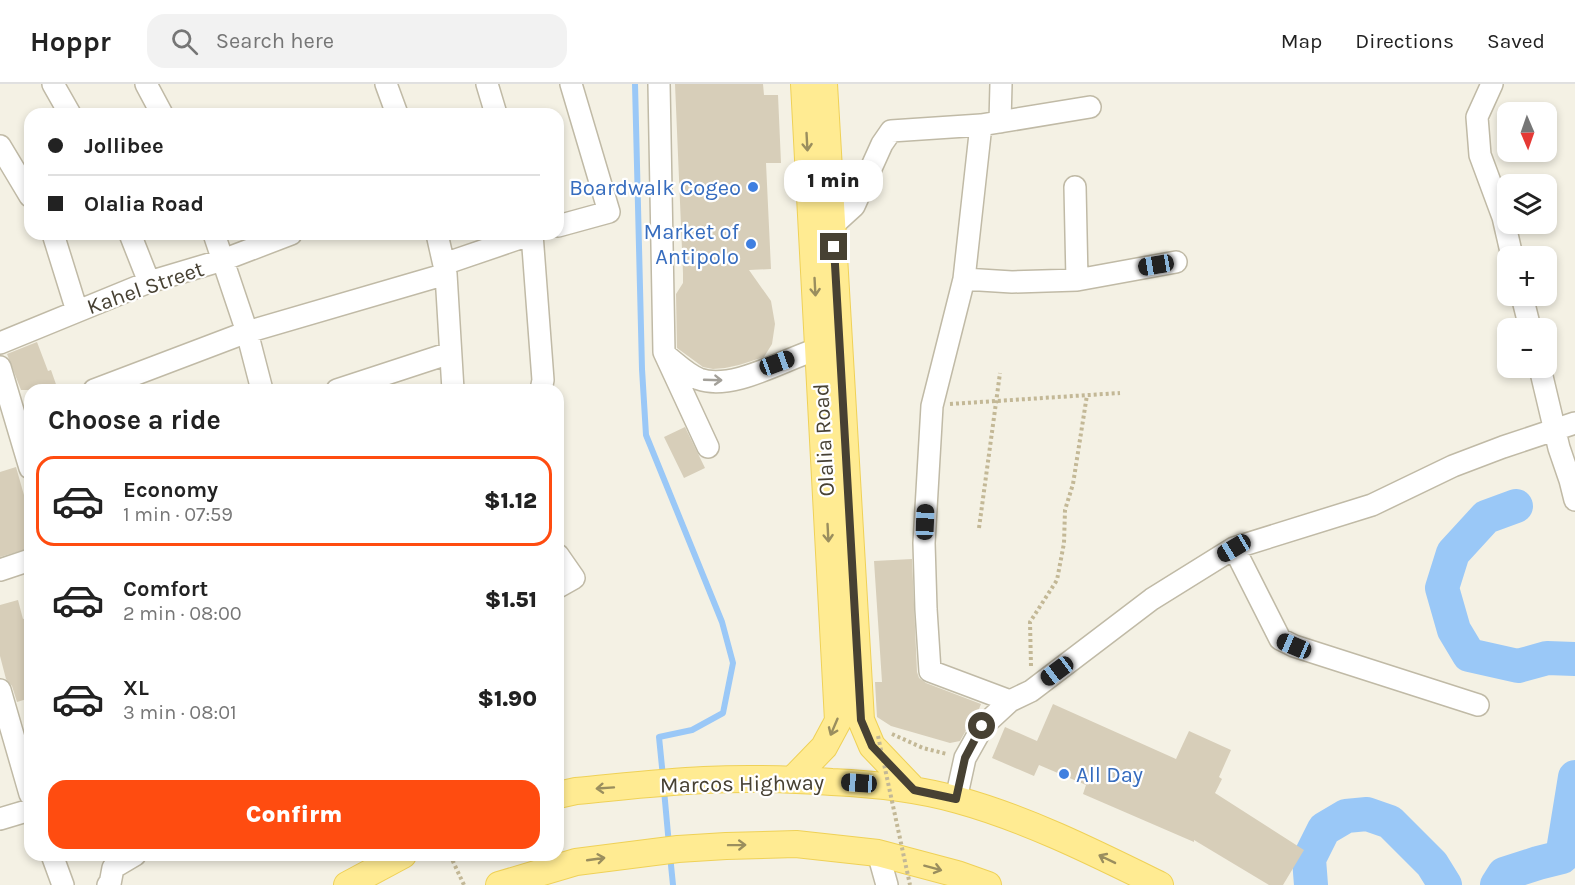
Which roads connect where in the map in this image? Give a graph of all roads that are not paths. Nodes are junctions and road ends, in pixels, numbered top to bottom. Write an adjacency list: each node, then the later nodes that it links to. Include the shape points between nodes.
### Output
1 (53, 84): 12 (street)
2 (146, 84): 13 (street)
3 (386, 84): 14 (street)
4 (488, 84): 15 (street)
5 (571, 84): 20 (street, via 609,212)
6 (658, 84): 41 (street)
7 (804, 84): 21 (main road, Olalia Road, one-way to 21)
8 (824, 84): 21 (main road, Olalia Road)
9 (1001, 84): 16 (street)
10 (1492, 84): 29 (street, via 1477,117 1480,155)
11 (1090, 107): 16 (street)
12 (67, 108)
13 (159, 108)
14 (395, 108)
15 (494, 108)
16 (990, 124): 21 (street, via 891,132 854,206); 33 (street)
17 (0, 146): 18 (street)
18 (24, 185)
19 (1075, 187): 34 (street)
20 (564, 224)
21 (822, 227): 39 (main road, Olalia Road)
22 (54, 240): 36 (street)
23 (132, 240): 35 (street)
24 (216, 240): 30 (street)
25 (275, 240): 30 (street, Kahel Street)
26 (438, 240): 32 (street)
27 (517, 240): 32 (street)
28 (532, 240): 48 (street)
29 (1510, 246)
30 (223, 260): 35 (street, Kahel Street); 37 (street)
31 (1176, 262): 34 (street)
32 (445, 269): 37 (street); 40 (street)
33 (964, 279): 34 (street); 59 (street, via 932,406 924,543 930,671)
34 (1077, 279)
35 (149, 282): 36 (street, Kahel Street)
36 (77, 310): 38 (street, Kahel Street)
37 (247, 332): 44 (street); 45 (street)
38 (0, 343)
39 (829, 348): 41 (street, one-way to 39, via 700,380 717,381 755,374 777,363); 62 (main road, Olalia Road, one-way to 62, via 838,721 824,747); 63 (main road, Olalia Road, via 861,720 872,746)
40 (450, 352): 46 (street); 47 (street)
41 (664, 352): 51 (street)
42 (0, 367): 49 (street)
43 (1544, 378): 50 (street)
44 (110, 384)
45 (260, 384)
46 (356, 384)
47 (453, 384)
48 (542, 384)
49 (23, 417)
50 (1565, 426): 52 (street, via 1559,448); 53 (street, via 1453,466 1372,505)
51 (708, 447)
52 (1575, 500)
53 (1234, 548): 59 (street, via 1152,598 1031,691); 60 (street, via 1280,639)
54 (24, 562): 56 (street)
55 (564, 564): 57 (street, via 574,578)
56 (0, 570)
57 (564, 584)
58 (0, 690): 61 (street)
59 (1010, 701): 65 (street, via 982,726 965,758)
60 (1478, 705)
61 (22, 738)
62 (793, 780): 63 (main road, Marcos Highway, via 880,784); 64 (main road, Marcos Highway, one-way to 64, via 704,780)
63 (914, 790): 65 (main road, Marcos Highway)
64 (564, 794)
65 (956, 799): 80 (main road, Marcos Highway, one-way to 65, via 996,811)
66 (24, 812): 67 (street)
67 (0, 819)
68 (878, 853): 77 (main road, one-way to 68, via 576,862 678,849 796,844); 78 (street); 79 (main road, one-way to 79)
69 (54, 861): 73 (street)
70 (125, 861): 74 (street, via 113,868)
71 (391, 861): 75 (main road)
72 (395, 861): 76 (main road)
73 (63, 885)
74 (108, 885)
75 (347, 885)
76 (376, 885)
77 (499, 885)
78 (887, 885)
79 (988, 885)
80 (1160, 885)

